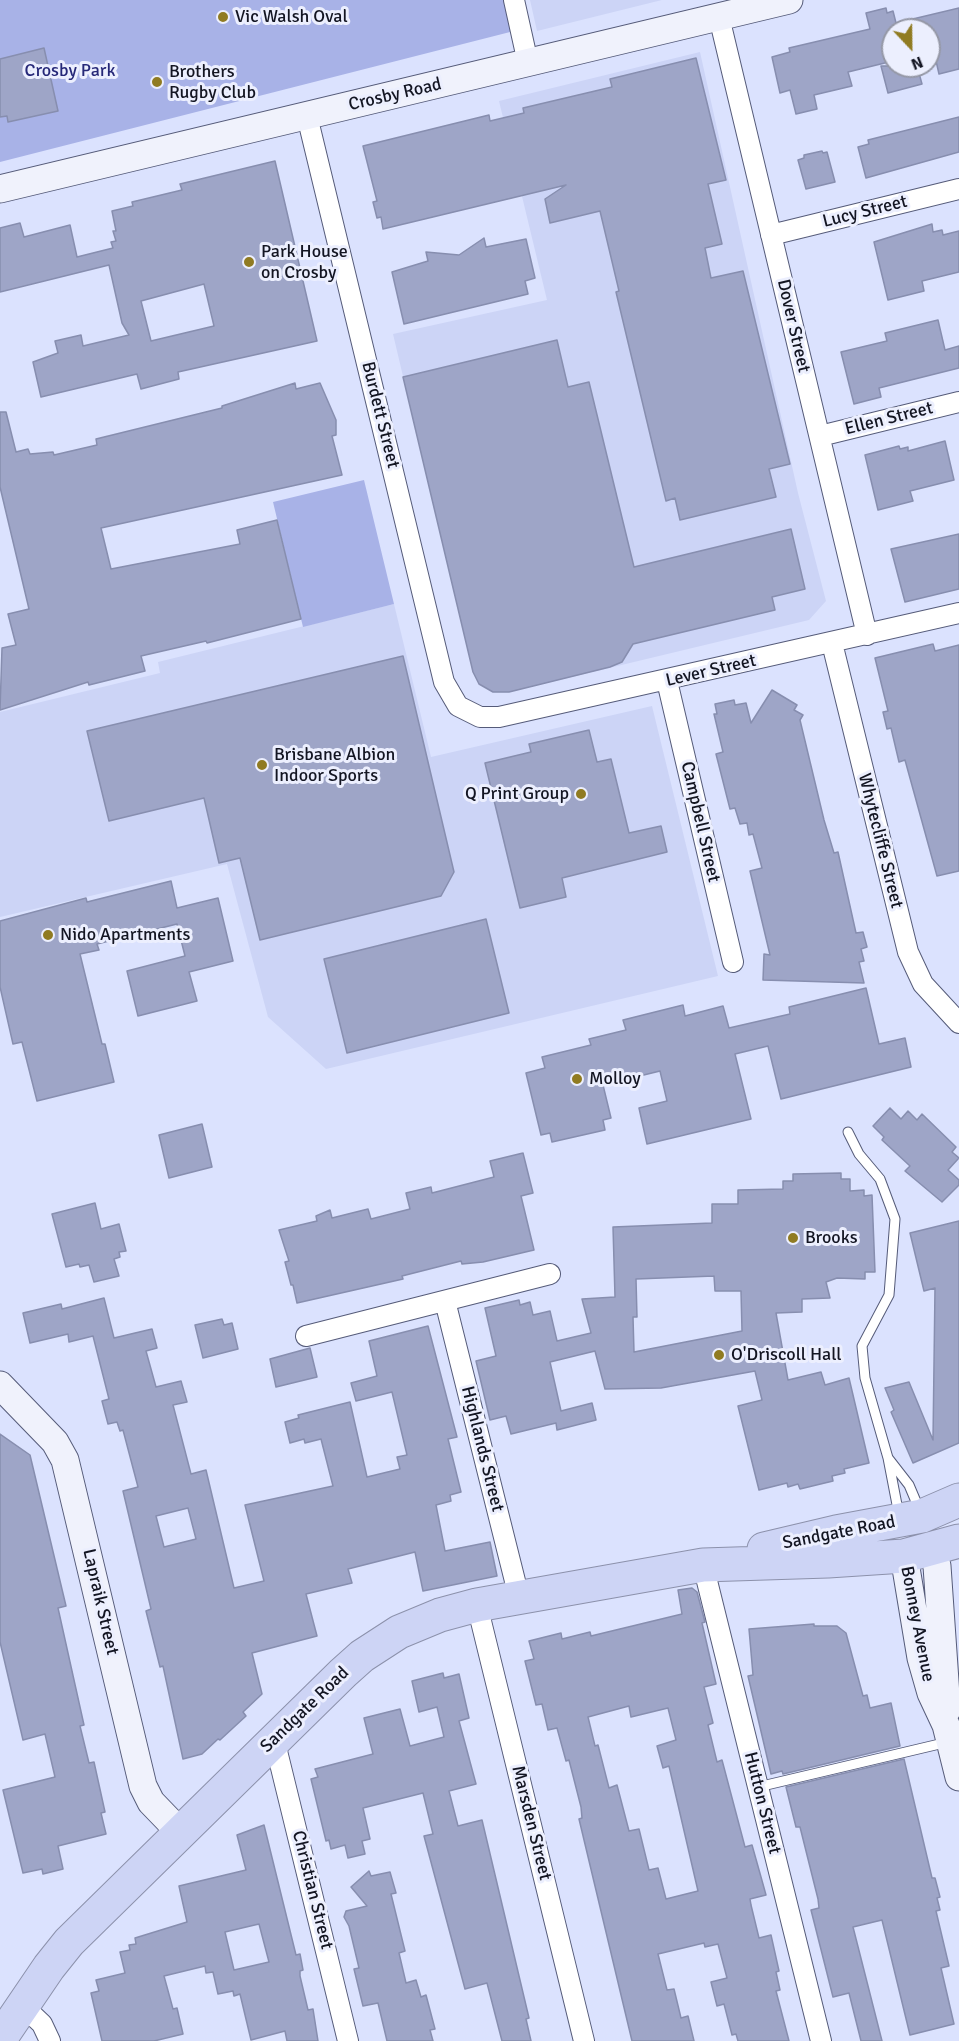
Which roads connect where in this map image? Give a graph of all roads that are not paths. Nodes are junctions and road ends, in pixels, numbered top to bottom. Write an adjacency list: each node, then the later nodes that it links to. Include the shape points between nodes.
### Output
1 (514, 0): 4 (street)
2 (789, 0): 3 (street, Crosby Road)
3 (719, 17): 4 (street, Crosby Road); 8 (street, Dover Street)
4 (528, 63): 5 (street, Crosby Road)
5 (307, 116): 6 (street, Crosby Road); 15 (street, Burdett Street, via 444,682 453,702)
6 (0, 189)
7 (959, 189): 8 (street, Lucy Street)
8 (771, 235): 10 (street, Dover Street)
9 (959, 402): 10 (street, Ellen Street)
10 (819, 436): 12 (street, Dover Street)
11 (959, 613): 12 (street, Lever Street)
12 (867, 635): 13 (street, Lever Street)
13 (832, 643): 14 (street, Lever Street); 17 (street, Whytecliffe Street, via 908,952 923,984)
14 (667, 681): 15 (street, Lever Street, via 499,717 480,717); 16 (street, Campbell Street)
15 (463, 710)
16 (733, 962)
17 (959, 1023)
18 (848, 1132): 23 (lane, via 859,1154 880,1179 895,1219 889,1295 862,1346 865,1378)
19 (550, 1274): 20 (street)
20 (445, 1301): 21 (street); 28 (street, Highlands Street)
21 (306, 1336)
22 (0, 1385): 34 (street, Lapraik Street, via 61,1451 144,1786 151,1802)
23 (888, 1458): 25 (lane); 25 (lane, via 909,1485)
24 (959, 1500): 25 (highway, Sandgate Road)
25 (911, 1519): 26 (highway); 27 (highway, Sandgate Road, via 802,1539)
26 (932, 1549): 27 (highway, Sandgate Road, via 828,1562); 30 (street, Bonney Avenue, via 937,1566)
27 (710, 1563): 28 (highway, Sandgate Road); 33 (street, Hutton Street)
28 (519, 1598): 29 (highway, Sandgate Road)
29 (477, 1605): 31 (highway, Sandgate Road, via 418,1623 382,1642); 39 (street, Marsden Street)
30 (948, 1733): 32 (street, Bonney Avenue); 33 (lane)
31 (274, 1740): 34 (highway, Sandgate Road); 38 (street, Christian Street)
32 (959, 1777)
33 (758, 1787): 40 (street, Hutton Street)
34 (179, 1831): 35 (highway, Sandgate Road, via 69,1942)
35 (23, 2006): 36 (highway, Sandgate Road); 37 (street, via 42,2024)
36 (0, 2039)
37 (50, 2041)
38 (348, 2041)
39 (585, 2041)
40 (821, 2041)

